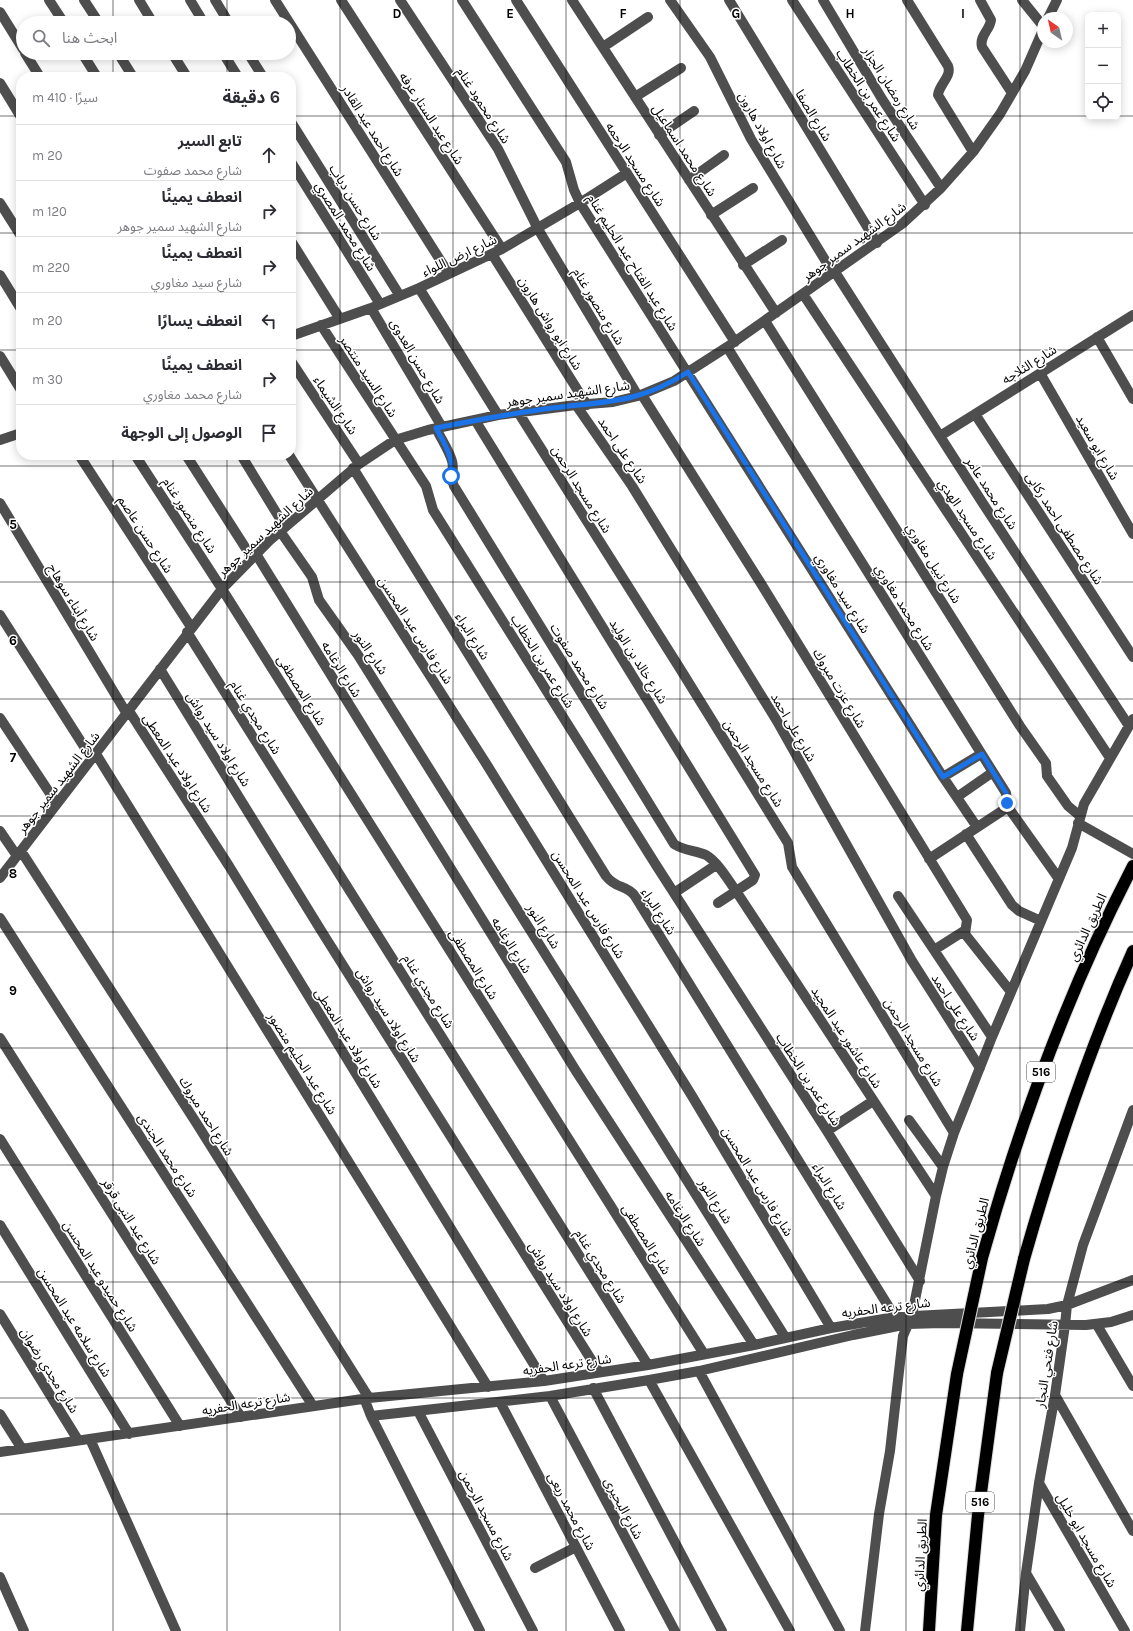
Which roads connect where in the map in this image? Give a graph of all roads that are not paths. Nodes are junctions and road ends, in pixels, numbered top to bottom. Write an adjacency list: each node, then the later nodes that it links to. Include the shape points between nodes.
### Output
1 (49, 0): 22 (street)
2 (84, 0): 23 (street)
3 (139, 0): 24 (street)
4 (190, 0): 25 (street)
5 (215, 0): 26 (street)
6 (275, 0): 27 (street, شارع احمد عبد القادر)
7 (341, 0): 70 (street, شارع عبد الستار عرفه)
8 (400, 0): 66 (street, شارع محمود غنام, via 498,149)
9 (462, 0): 62 (street, شارع عبد الفتاح عبد الحليم غنام, via 566,162)
10 (516, 0): 57 (street, شارع مسجد الرحمه)
11 (670, 0): 73 (street, شارع اولاد هارون, via 710,57 751,138)
12 (729, 0): 68 (street, شارع الصفا)
13 (792, 0): 63 (street, شارع عمر بن الخطاب)
14 (823, 0): 60 (street, شارع رمضان الجزار, via 882,99)
15 (907, 0): 54 (street, via 948,66 949,74 938,95)
16 (980, 0): 48 (street, via 991,20 982,38 982,47)
17 (1022, 0): 29 (street)
18 (1056, 0): 21 (street)
19 (577, 2): 33 (street, شارع محمد اسماعيل)
20 (0, 12): 31 (street)
21 (1051, 12)
22 (59, 16)
23 (94, 16)
24 (149, 16)
25 (200, 16)
26 (225, 16)
27 (285, 16)
28 (648, 17): 33 (street)
29 (1037, 19)
30 (296, 33): 74 (street, شارع احمد عبد القادر)
31 (16, 38)
32 (1037, 44): 48 (street, شارع الشهيد سمير جوهر, via 1025,72)
33 (603, 47): 49 (street, شارع محمد اسماعيل)
34 (29, 60): 41 (street)
35 (86, 60): 42 (street)
36 (122, 60): 43 (street)
37 (176, 60): 44 (street)
38 (227, 60): 45 (street)
39 (252, 60): 46 (street)
40 (681, 68): 49 (street)
41 (37, 72)
42 (94, 72)
43 (130, 72)
44 (184, 72)
45 (235, 72)
46 (260, 72)
47 (0, 84): 50 (street)
48 (1012, 93): 54 (street, شارع الشهيد سمير جوهر)
49 (635, 97): 53 (street, شارع محمد اسماعيل)
50 (16, 109)
51 (694, 111): 53 (street)
52 (296, 130): 78 (street, شارع حسن دياب)
53 (659, 134): 58 (street, شارع محمد اسماعيل)
54 (973, 152): 60 (street, شارع الشهيد سمير جوهر)
55 (724, 155): 58 (street)
56 (296, 170): 80 (street, شارع محمد المصري)
57 (627, 173): 62 (street, شارع ارض اللواء); 88 (street, شارع مسجد الرحمه)
58 (689, 180): 64 (street, شارع محمد اسماعيل)
59 (753, 188): 64 (street)
60 (941, 188): 63 (street, شارع الشهيد سمير جوهر)
61 (0, 203): 65 (street)
62 (580, 203): 66 (street, شارع ارض اللواء); 91 (street, شارع عبد الفتاح عبد الحليم غنام)
63 (925, 205): 68 (street, شارع الشهيد سمير جوهر)
64 (711, 215): 72 (street, شارع محمد اسماعيل)
65 (16, 228)
66 (538, 229): 70 (street, شارع ارض اللواء); 94 (street, شارع منصور غنام)
67 (782, 240): 72 (street)
68 (877, 243): 73 (street, شارع الشهيد سمير جوهر)
69 (296, 249): 83 (street)
70 (502, 249): 71 (street, شارع ارض اللواء)
71 (492, 254): 74 (street, شارع ارض اللواء); 97 (street, شارع ابو رواش هارون)
72 (743, 265): 81 (street, شارع محمد اسماعيل)
73 (834, 272): 77 (street, شارع الشهيد سمير جوهر); 104 (street, شارع محمد عامر)
74 (449, 274): 76 (street, شارع ارض اللواء)
75 (0, 275): 79 (street)
76 (419, 288): 78 (street, شارع ارض اللواء); 100 (street)
77 (803, 294): 81 (street, شارع الشهيد سمير جوهر); 128 (street, شارع مسجد الهدي)
78 (400, 296): 80 (street, شارع ارض اللواء)
79 (16, 301)
80 (376, 306): 83 (street, شارع ارض اللواء); 102 (street, شارع حسن العدوى)
81 (776, 313): 84 (street, شارع الشهيد سمير جوهر)
82 (1133, 315): 87 (street, شارع الثلاجه)
83 (340, 319): 85 (street, شارع ارض اللواء)
84 (765, 321): 88 (street, شارع الشهيد سمير جوهر); 134 (street, شارع نبيل مغاوري, via 1046,763 1047,776)
85 (321, 326): 86 (street, شارع ارض اللواء); 106 (street, شارع السيد منتصر)
86 (296, 331)
87 (1097, 337): 92 (street, شارع الثلاجه); 95 (street)
88 (731, 345): 91 (street, شارع الشهيد سمير جوهر); 126 (street, شارع محمد مغاوري)
89 (0, 356): 93 (street)
90 (296, 370): 112 (street, شارع الشيماء)
91 (688, 372): 94 (street, شارع الشهيد سمير جوهر); 130 (street, شارع سيد مغاوري)
92 (1040, 373): 99 (street, شارع الثلاجه); 116 (street, شارع ابو سعيد)
93 (16, 382)
94 (640, 396): 97 (street, شارع الشهيد سمير جوهر); 140 (street, شارع عزت مبروك, via 760,582)
95 (1133, 399)
96 (576, 405): 97 (street, شارع الشهيد سمير جوهر); 98 (street, شارع الشهيد سمير جوهر); 157 (street, شارع على احمد, via 632,486 777,721 912,961)
97 (587, 405)
98 (518, 412): 100 (street, شارع الشهيد سمير جوهر); 162 (street, شارع مسجد الرحمن, via 788,843 792,867)
99 (975, 414): 104 (street, شارع الثلاجه); 121 (street, شارع مصطفى احمد ركابى)
100 (498, 415): 101 (street, شارع الشهيد سمير جوهر)
101 (475, 420): 102 (street, شارع الشهيد سمير جوهر); 145 (street, شارع خالد بن الوليد, via 756,875 753,880)
102 (439, 428): 106 (street, شارع الشهيد سمير جوهر); 141 (street, شارع محمد صفوت, via 452,459 451,476 454,486 674,844 705,855)
103 (16, 434): 105 (street)
104 (940, 436): 125 (street, شارع محمد عامر)
105 (0, 440)
106 (395, 440): 112 (street, شارع الشهيد سمير جوهر); 146 (street, شارع عمر بن الخطاب, via 426,486 433,510)
107 (82, 460): 120 (street, شارع حسن عاصم)
108 (138, 460): 118 (street, شارع منصور غنام)
109 (189, 460): 117 (street, شارع الرغامه)
110 (244, 460): 115 (street, شارع النور)
111 (292, 460): 113 (street, شارع فارس عبد المحسن)
112 (356, 466): 113 (street, شارع الشهيد سمير جوهر); 172 (street, شارع البراء, via 606,876 613,884 631,891 635,896)
113 (317, 500): 115 (street, شارع الشهيد سمير جوهر); 176 (street, شارع فارس عبد المحسن, via 492,772 688,1089)
114 (0, 503): 123 (street, شارع أبناء سوهاج)
115 (283, 529): 117 (street, شارع الشهيد سمير جوهر); 177 (street, شارع النور, via 312,577 319,600 358,654)
116 (1133, 534)
117 (254, 556): 118 (street, شارع الشهيد سمير جوهر); 178 (street, شارع الرغامه, via 576,1071)
118 (222, 589): 120 (street, شارع الشهيد سمير جوهر); 179 (street, شارع المصطفى)
119 (0, 615): 127 (street, شارع عبد الحليم منصور)
120 (189, 629): 122 (street, شارع الشهيد سمير جوهر); 180 (street, شارع مجدي غنام)
121 (1133, 657)
122 (160, 669): 123 (street, شارع الشهيد سمير جوهر); 182 (street, شارع اولاد سيد رواش)
123 (128, 712): 127 (street, شارع الشهيد سمير جوهر); 184 (street, شارع اولاد عبد المعطى, via 229,866)
124 (0, 718): 132 (street)
125 (1131, 723): 128 (street)
126 (982, 754): 129 (street, شارع محمد مغاوري); 130 (street)
127 (94, 756): 132 (street, شارع الشهيد سمير جوهر); 186 (street, شارع عبد الحليم منصور)
128 (1110, 758): 134 (street)
129 (993, 772): 131 (street); 133 (street, شارع محمد مغاوري, via 1006,793)
130 (943, 777): 131 (street, شارع سيد مغاوري)
131 (957, 797): 135 (street, شارع سيد مغاوري)
132 (57, 804): 138 (street, شارع الشهيد سمير جوهر)
133 (1008, 807): 135 (street); 144 (street, شارع محمد مغاوري)
134 (1079, 820): 139 (street, شارع نبيل مغاوري); 144 (street, via 1072,848)
135 (977, 827): 137 (street)
136 (0, 831): 138 (street, شارع احمد مبروك)
137 (966, 834): 140 (street); 150 (street, via 1012,905)
138 (19, 853): 143 (street, شارع الشهيد سمير جوهر); 190 (street, شارع احمد مبروك, via 197,1124)
139 (1133, 854)
140 (930, 859): 151 (street, شارع عزت مبروك, via 968,920)
141 (716, 865): 145 (street, شارع محمد صفوت); 146 (street)
142 (1133, 866): 219 (highway, الطريق الدائري / 516, bridge, via 1068,1002 1041,1070 1019,1132 982,1258 957,1374 936,1514)
143 (0, 878)
144 (1059, 879): 150 (street)
145 (736, 891): 148 (street, شارع خالد بن الوليد); 158 (street, شارع عاشور عبد المجيد)
146 (674, 893): 161 (street, شارع عمر بن الخطاب)
147 (898, 896): 152 (street)
148 (718, 903)
149 (0, 918): 192 (street, شارع محمد الجندى)
150 (1041, 921): 154 (street)
151 (964, 930): 152 (street); 154 (street)
152 (934, 950): 155 (street)
153 (1133, 951): 220 (highway, 516, bridge, via 1079,1085 1024,1259 997,1372 978,1515)
154 (1011, 992): 155 (street)
155 (992, 1037): 157 (street)
156 (0, 1038): 196 (street, شارع عبد النبى قرقر)
157 (980, 1068): 162 (street)
158 (873, 1102): 161 (street); 165 (street, شارع عاشور عبد المجيد)
159 (1133, 1110): 169 (street, شارع فتحي النجار, via 1084,1246)
160 (909, 1120): 164 (street)
161 (827, 1131): 168 (street, شارع عمر بن الخطاب)
162 (954, 1134): 164 (street)
163 (0, 1139): 197 (street, شارع حميدو عبد المحسن)
164 (944, 1167): 165 (street)
165 (936, 1196): 168 (street)
166 (0, 1225): 198 (street, شارع سلامه عبد المحسن)
167 (1133, 1280): 169 (street, شارع ترعه الحفريه)
168 (920, 1281): 173 (street)
169 (1067, 1305): 173 (street, شارع ترعه الحفريه, via 1027,1311); 175 (street, شارع فتحي النجار)
170 (0, 1314): 200 (street, شارع مجدي رضوان)
171 (1133, 1316): 174 (street, شارع ترعه الحفريه)
172 (895, 1317): 173 (street, شارع ترعه الحفريه); 176 (street, شارع ترعه الحفريه)
173 (910, 1320): 175 (street, شارع ترعه الحفريه); 181 (street, شارع ترعه الحفريه); 218 (street, via 903,1336)
174 (1097, 1324): 175 (street, شارع ترعه الحفريه); 185 (street)
175 (1065, 1325): 189 (street, شارع فتحي النجار)
176 (831, 1328): 177 (street, شارع ترعه الحفريه)
177 (785, 1337): 178 (street, شارع ترعه الحفريه)
178 (754, 1345): 179 (street, شارع ترعه الحفريه)
179 (704, 1354): 180 (street, شارع ترعه الحفريه)
180 (648, 1365): 182 (street, شارع ترعه الحفريه)
181 (699, 1371): 183 (street, شارع ترعه الحفريه); 217 (street)
182 (598, 1372): 184 (street, شارع ترعه الحفريه)
183 (649, 1380): 187 (street, شارع ترعه الحفريه); 216 (street)
184 (544, 1381): 186 (street, شارع ترعه الحفريه)
185 (1133, 1386)
186 (488, 1387): 190 (street, شارع ترعه الحفريه)
187 (593, 1388): 188 (street, شارع ترعه الحفريه); 215 (street)
188 (550, 1396): 191 (street, شارع ترعه الحفريه); 214 (street, شارع البحيرى)
189 (1055, 1396): 203 (street, شارع فتحي النجار); 204 (street)
190 (366, 1398): 192 (street, شارع ترعه الحفريه); 195 (street, شارع احمد مبروك)
191 (500, 1402): 193 (street, شارع ترعه الحفريه); 205 (street, شارع محمد ريعى)
192 (313, 1406): 196 (street, شارع ترعه الحفريه)
193 (418, 1411): 195 (street, شارع ترعه الحفريه); 212 (street, شارع مسجد الرحمن)
194 (0, 1414): 201 (street)
195 (371, 1416): 211 (street, شارع احمد مبروك)
196 (241, 1417): 197 (street, شارع ترعه الحفريه)
197 (180, 1426): 198 (street, شارع ترعه الحفريه)
198 (129, 1434): 199 (street, شارع ترعه الحفريه)
199 (90, 1439): 200 (street, شارع ترعه الحفريه); 210 (street)
200 (78, 1440): 201 (street, شارع ترعه الحفريه)
201 (22, 1449): 202 (street, شارع ترعه الحفريه)
202 (0, 1452)
203 (1039, 1483): 207 (street, شارع فتحي النجار); 223 (street, شارع مسجد ابو خليل)
204 (1133, 1531)
205 (576, 1547): 206 (street); 213 (street, شارع محمد ريعى)
206 (535, 1568)
207 (1026, 1573): 221 (street, شارع فتحي النجار); 222 (street)
208 (0, 1577): 209 (street)
209 (24, 1631)
210 (176, 1631)
211 (480, 1631)
212 (533, 1631)
213 (620, 1631)
214 (675, 1631)
215 (722, 1631)
216 (790, 1631)
217 (840, 1631)
218 (865, 1631)
219 (929, 1631)
220 (967, 1631)
221 (1020, 1631)
222 (1060, 1631)
223 (1125, 1631)

